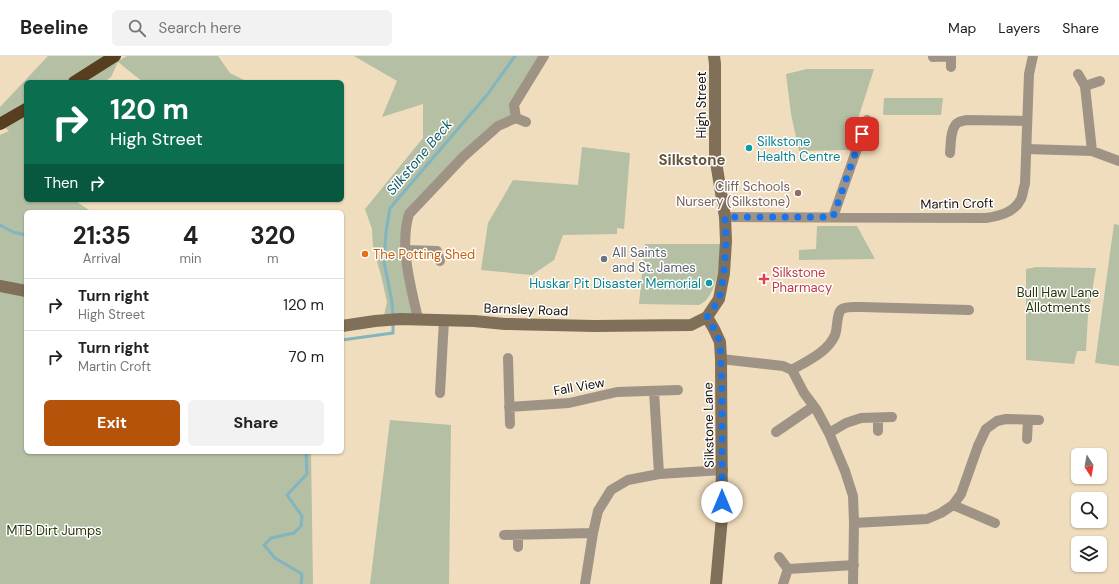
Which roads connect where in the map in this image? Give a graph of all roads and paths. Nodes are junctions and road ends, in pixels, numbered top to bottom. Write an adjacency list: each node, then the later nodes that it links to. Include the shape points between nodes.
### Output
1 (115, 56): 8 (highway)
2 (544, 56): 12 (street, via 514,104)
3 (714, 56): 23 (street, High Street, via 715,156)
4 (1033, 56): 14 (street, Martin Croft, via 1029,74)
5 (933, 58): 6 (street, via 951,56)
6 (951, 67)
7 (1078, 74): 10 (street)
8 (77, 80)
9 (1100, 81): 10 (street)
10 (1085, 86): 20 (street)
11 (24, 111): 16 (highway)
12 (516, 118): 15 (street); 25 (street, via 498,126 463,157 409,214 406,224)
13 (867, 120): 17 (street)
14 (1027, 121): 19 (street, Martin Croft); 21 (street, via 958,122 953,132)
15 (526, 122)
16 (0, 124)
17 (862, 134): 18 (street); 24 (street)
18 (874, 136)
19 (1026, 149): 20 (street); 24 (street, Martin Croft, via 1025,184 1021,198 1017,206 1001,216)
20 (1092, 152): 22 (street)
21 (950, 153)
22 (1119, 161)
23 (725, 217): 24 (street, Martin Croft); 30 (street, High Street, via 724,273 719,300)
24 (833, 217)
25 (406, 250): 26 (street, via 437,247); 31 (street)
26 (440, 261)
27 (0, 286): 28 (street)
28 (24, 290)
29 (969, 310): 36 (street, via 848,307 842,309 838,315 838,329 826,348)
30 (707, 317): 32 (street, Barnsley Road, via 691,325 594,326); 35 (street, Silkstone Lane, via 720,342)
31 (418, 319): 32 (street, Barnsley Road); 33 (street, Barnsley Road, via 383,320)
32 (444, 320): 39 (street)
33 (344, 326)
34 (508, 358): 41 (street)
35 (721, 359): 36 (street, via 783,366); 51 (street, Silkstone Lane)
36 (792, 370): 40 (street)
37 (678, 390): 38 (street, Fall View)
38 (654, 391): 41 (street, Fall View, via 617,392 569,403); 52 (street)
39 (440, 393)
40 (814, 406): 47 (street); 49 (street)
41 (509, 407): 46 (street)
42 (892, 417): 43 (street)
43 (878, 418): 48 (street); 49 (street, via 854,420)
44 (1028, 420): 45 (street); 50 (street); 53 (street, via 1006,419 997,421 986,429 961,494)
45 (1039, 420)
46 (510, 424)
47 (776, 432)
48 (878, 432)
49 (829, 433): 54 (street, via 853,496)
50 (1027, 439)
51 (723, 470): 52 (street); 64 (street, Silkstone Lane)
52 (659, 474): 56 (street, via 628,480 611,490 598,511)
53 (953, 505): 54 (street, via 941,514 927,519); 55 (street)
54 (854, 523): 61 (street)
55 (995, 523)
56 (594, 533): 58 (street); 63 (street)
57 (504, 535): 58 (street)
58 (518, 535): 59 (street)
59 (518, 547)
60 (779, 557): 62 (street)
61 (854, 565): 62 (street); 66 (street)
62 (788, 569): 65 (street)
63 (585, 584)
64 (716, 584)
65 (784, 584)
66 (853, 584)

